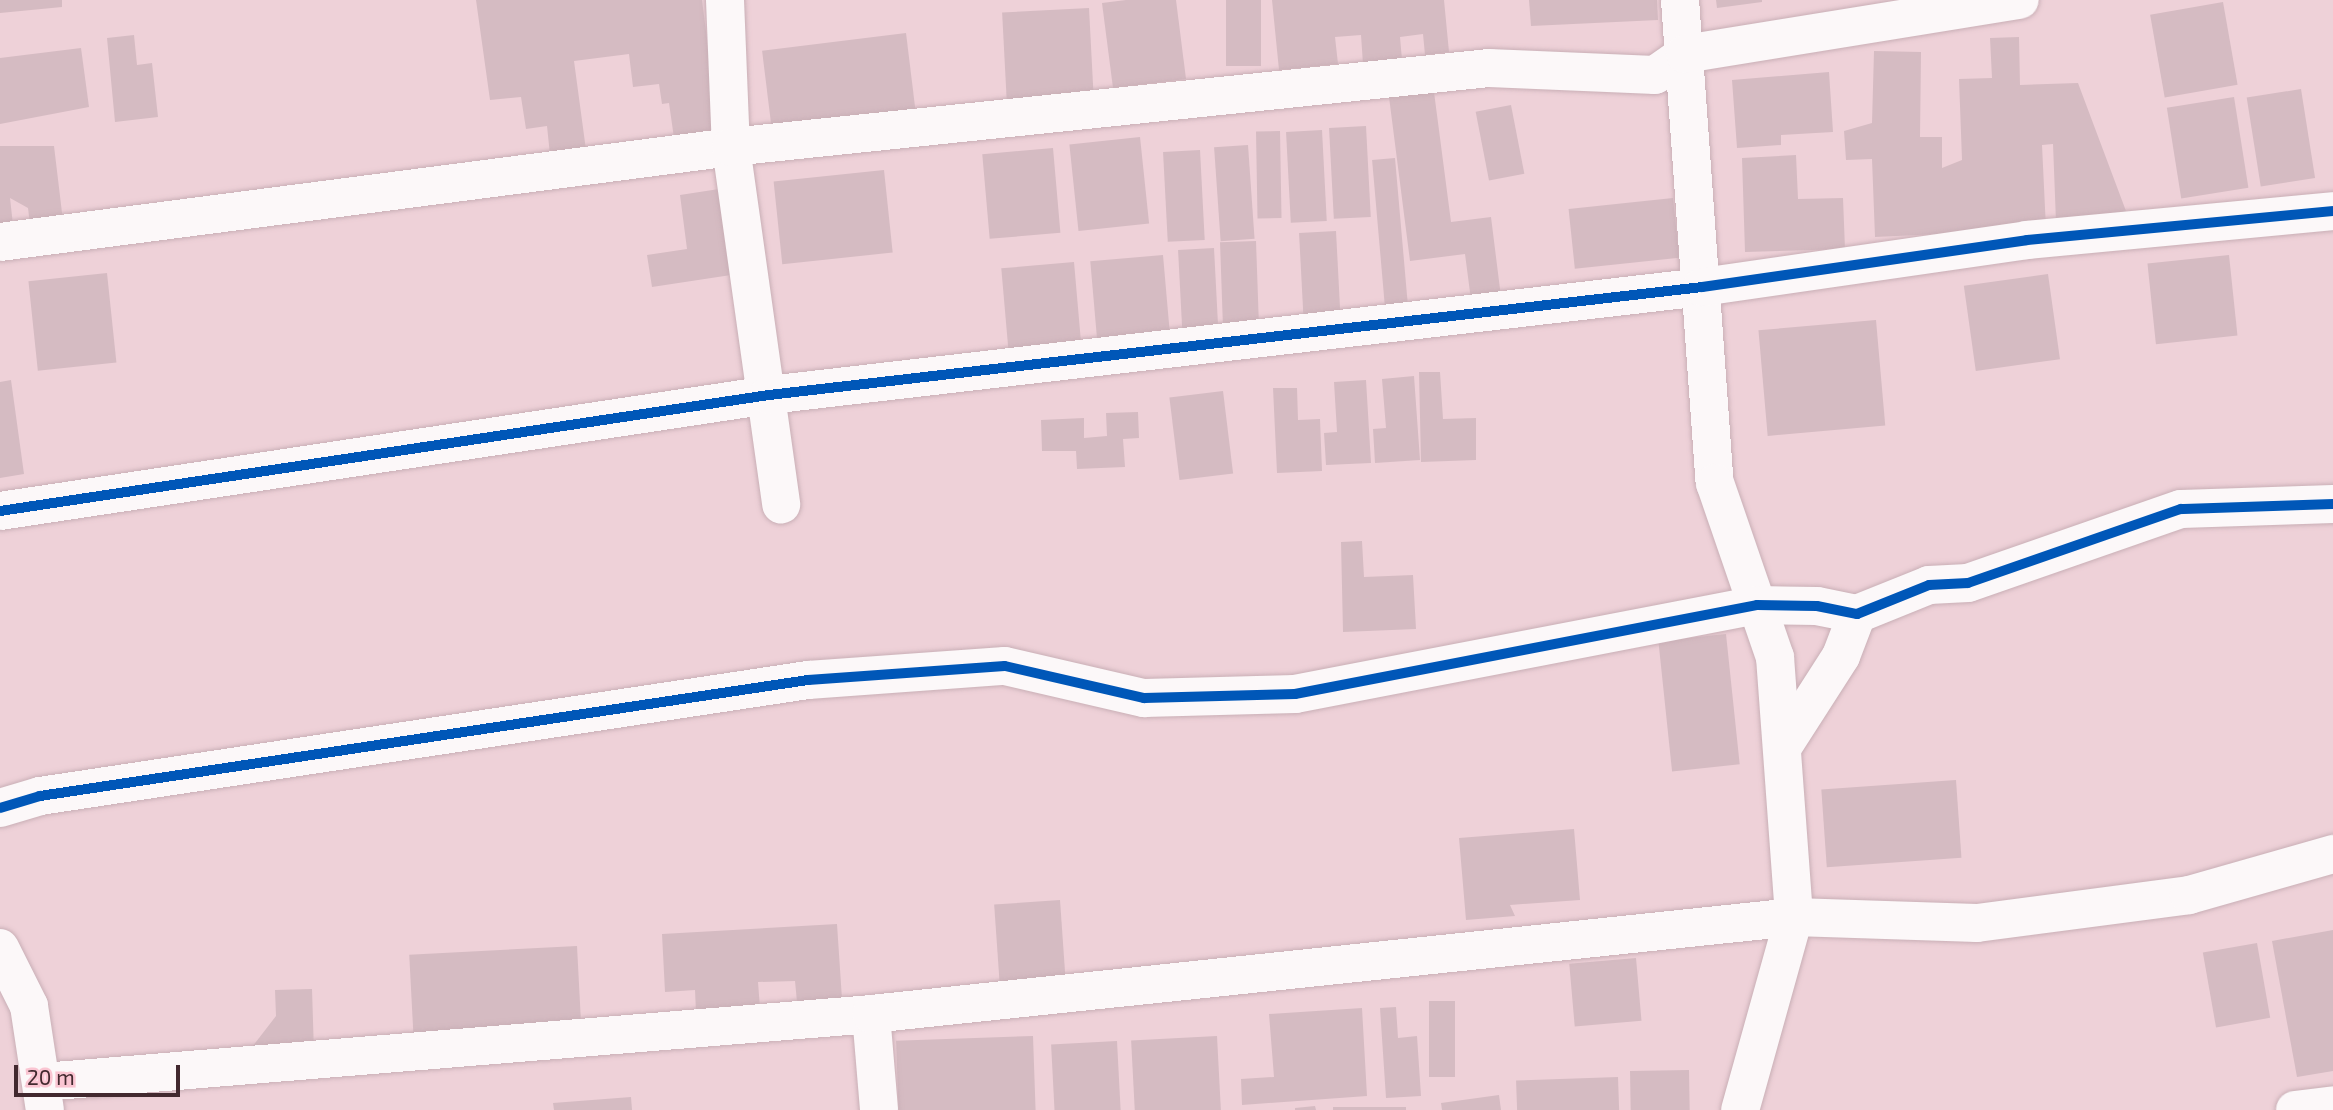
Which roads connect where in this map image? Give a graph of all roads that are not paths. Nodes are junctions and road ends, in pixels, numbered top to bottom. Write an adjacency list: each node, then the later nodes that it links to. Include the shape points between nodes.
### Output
1 (724, 0): 5 (street)
2 (1680, 0): 4 (street)
3 (2020, 0): 4 (street)
4 (1685, 54): 5 (street, via 1655,75 1489,68); 8 (street)
5 (732, 147): 7 (street); 9 (street)
6 (2333, 211): 8 (street, via 2027,240)
7 (0, 242)
8 (1702, 288): 9 (street); 13 (street, via 1715,483)
9 (769, 395): 11 (street); 12 (street)
10 (2333, 504): 14 (street, via 2181,509 1968,583 1929,585)
11 (781, 505)
12 (0, 511)
13 (1757, 605): 14 (street, via 1817,606); 15 (street, via 1775,657); 16 (street, via 1296,694 1144,698 1005,666 808,680 40,796)
14 (1857, 614): 15 (street, via 1842,656)
15 (1782, 748): 18 (street)
16 (0, 808)
17 (2333, 855): 18 (street, via 2189,895 1977,923)
18 (1794, 917): 20 (street); 24 (street)
19 (0, 948): 21 (street, via 29,1006)
20 (871, 1014): 21 (street); 23 (street)
21 (44, 1096)
22 (2333, 1105): 25 (street)
23 (879, 1110)
24 (1740, 1110)
25 (2295, 1110)

